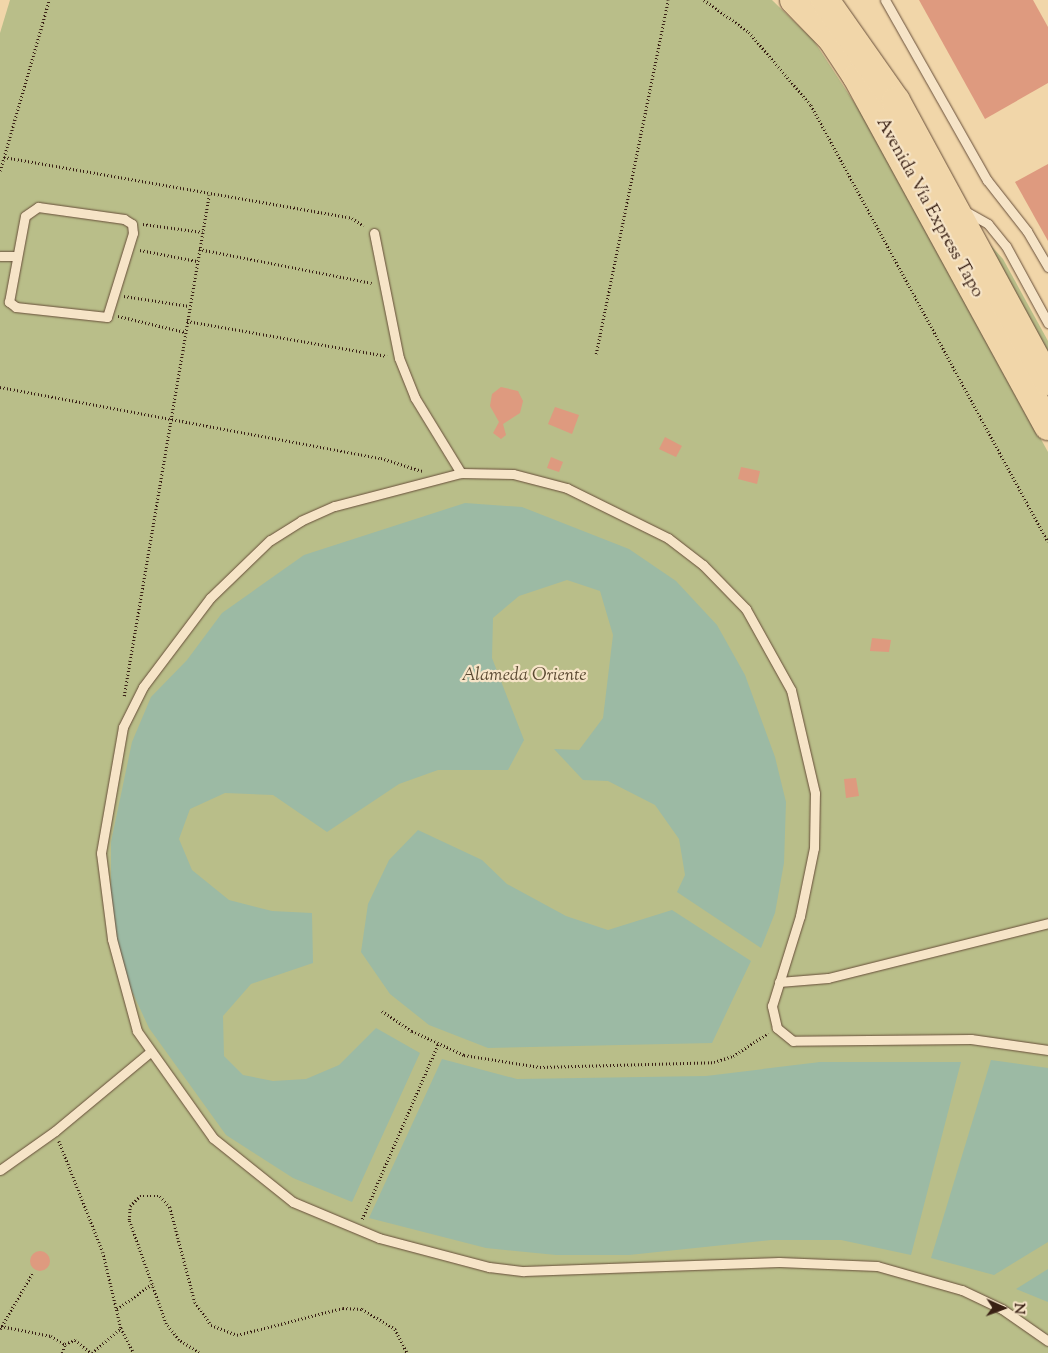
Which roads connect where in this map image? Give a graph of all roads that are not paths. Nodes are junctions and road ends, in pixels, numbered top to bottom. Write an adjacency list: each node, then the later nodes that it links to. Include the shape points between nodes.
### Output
1 (794, 0): 11 (main road, Avenida Vía Express Tapo, via 832,39 857,77)
2 (825, 0): 4 (main road, Avenida Vía Express Tapo, via 872,62)
3 (885, 0): 8 (lane, via 987,180 1027,231)
4 (953, 205): 9 (lane, via 988,224 1006,246); 10 (main road, Avenida Vía Express Tapo)
5 (374, 233): 12 (lane, via 399,358 415,398)
6 (0, 256): 7 (lane)
7 (17, 256): 7 (lane, via 7,292 12,305 98,319 110,314 129,248 132,224 124,219 34,207 25,216)
8 (1048, 266)
9 (1048, 323)
10 (1048, 381)
11 (1048, 426)
12 (461, 473): 14 (lane, via 513,474 567,488 639,521 668,538 726,586 772,648 803,727 815,793 814,848 800,916); 16 (lane, via 334,506 270,540 190,622 143,686 129,714 114,762 100,853 112,939 137,1031)
13 (1048, 923): 14 (lane, via 828,978)
14 (779, 982): 15 (lane, via 772,1006 776,1028 798,1042 971,1039)
15 (1048, 1050)
16 (149, 1053): 17 (lane, via 55,1131); 18 (lane, via 213,1138 258,1178 293,1202 357,1230 455,1259 524,1271 779,1262 877,1266 962,1290 1002,1309)
17 (0, 1170)
18 (1048, 1341)

